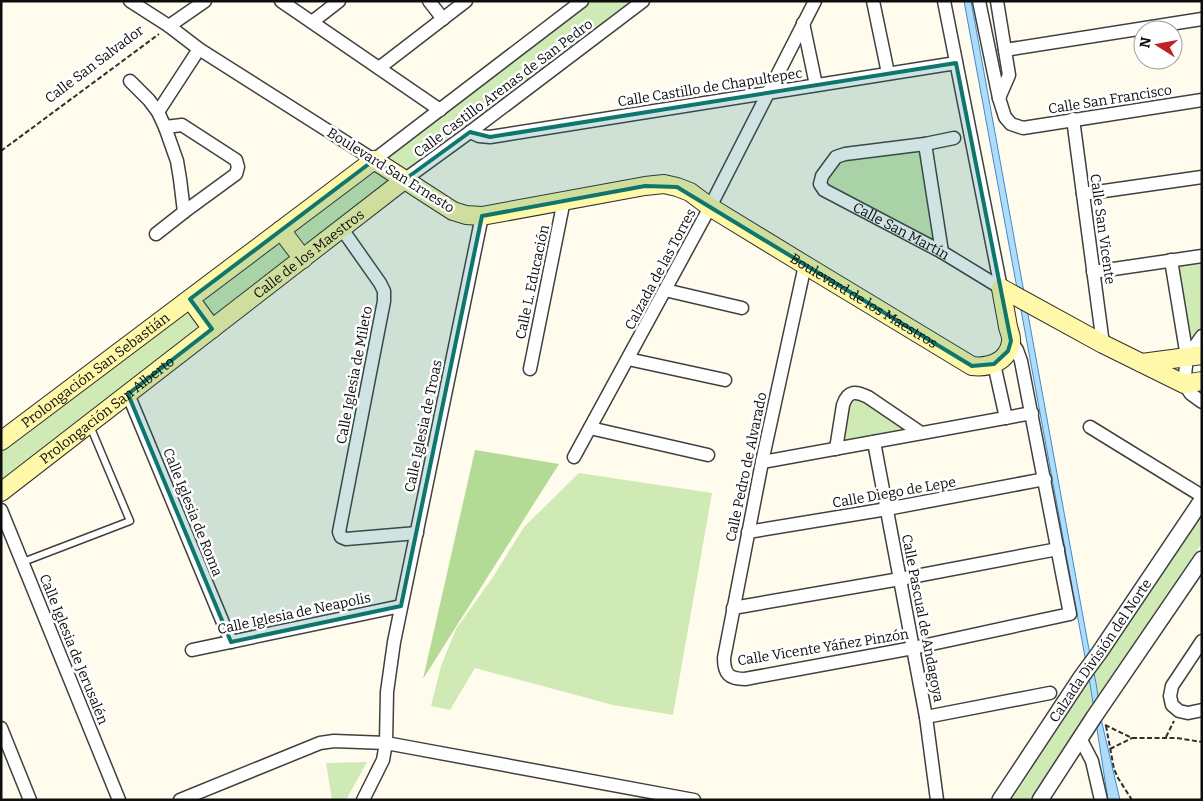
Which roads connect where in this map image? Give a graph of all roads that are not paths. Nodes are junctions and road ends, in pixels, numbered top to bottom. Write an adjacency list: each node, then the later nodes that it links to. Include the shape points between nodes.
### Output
1 (130, 1): 18 (street, Boulevard San Ernesto)
2 (205, 1): 18 (street)
3 (281, 1): 16 (street)
4 (339, 1): 16 (street)
5 (429, 1): 14 (street)
6 (466, 1): 14 (street)
7 (582, 1): 29 (street, Calle Castillo Arenas de San Pedro)
8 (643, 1): 33 (street, Calle Castillo Arenas de San Pedro)
9 (815, 1): 17 (street, Calzada de las Torres)
10 (873, 1): 23 (street)
11 (944, 1): 21 (street)
12 (979, 1): 27 (street)
13 (997, 1): 20 (street)
14 (443, 19): 22 (street)
15 (1202, 19): 20 (street)
16 (312, 22): 22 (street)
17 (803, 23): 25 (street); 26 (street, Calzada de las Torres)
18 (169, 26): 19 (street, Boulevard San Ernesto)
19 (199, 49): 30 (street); 36 (street, Boulevard San Ernesto)
20 (1005, 50): 27 (street, via 1009,75)
21 (956, 62): 23 (street, Calle Castillo de Chapultepec); 54 (street)
22 (379, 68): 29 (street)
23 (888, 74): 25 (street, Calle Castillo de Chapultepec)
24 (130, 81): 30 (street)
25 (816, 85): 26 (street, Calle Castillo de Chapultepec)
26 (767, 93): 33 (street, Calle Castillo de Chapultepec, via 490,137); 41 (street, Calzada de las Torres)
27 (998, 98): 31 (street, Calle San Francisco, via 1005,117 1011,124 1023,128)
28 (1202, 100): 31 (street, Calle San Francisco)
29 (440, 110): 36 (street, Calle Castillo Arenas de San Pedro)
30 (158, 112): 32 (street)
31 (1073, 119): 39 (street, Calle San Vicente)
32 (165, 127): 42 (street, via 177,161); 42 (street, via 182,125 236,160 238,167 236,174)
33 (470, 132): 38 (street, Calle Castillo Arenas de San Pedro)
34 (954, 138): 35 (street)
35 (925, 144): 47 (street, Calle San Martín); 47 (street, Calle San Martín, via 836,157 820,184 824,190)
36 (374, 160): 38 (main road, Boulevard San Ernesto); 45 (main road)
37 (1202, 177): 39 (street)
38 (404, 180): 43 (main road, Boulevard San Ernesto, via 453,211); 44 (main road, Calle de los Maestros)
39 (1083, 194): 52 (street, Calle San Vicente)
40 (564, 200): 41 (main road, Boulevard San Ernesto, via 664,184 690,192); 43 (main road, Boulevard San Ernesto); 65 (street, Calle L. Educación)
41 (710, 207): 51 (main road, Boulevard de los Maestros); 53 (street, Calzada de las Torres)
42 (184, 212): 46 (street)
43 (482, 216): 90 (street, Calle Iglesia de Troas)
44 (342, 229): 49 (main road, Calle de los Maestros); 90 (street, Calle Iglesia de Mileto, via 380,283 384,301 340,538)
45 (281, 230): 49 (main road); 55 (main road)
46 (156, 234)
47 (942, 252): 54 (street)
48 (1202, 256): 50 (street)
49 (303, 259): 57 (main road, Calle de los Maestros)
50 (1171, 260): 52 (street); 61 (street)
51 (805, 265): 64 (main road, Boulevard de los Maestros, via 972,366); 82 (street, Calle Pedro de Alvarado)
52 (1093, 272): 60 (street, Calle San Vicente)
53 (665, 290): 56 (street); 62 (street, Calzada de las Torres)
54 (1007, 291): 59 (main road); 60 (main road)
55 (190, 299): 57 (main road); 77 (main road, Prolongación San Sebastián)
56 (742, 308)
57 (212, 329): 69 (main road, Prolongación San Alberto)
58 (1202, 336): 61 (street)
59 (1011, 341): 64 (main road, via 1008,351); 71 (street, via 1021,361)
60 (1103, 344): 63 (main road)
61 (1195, 356): 63 (main road); 68 (street)
62 (628, 359): 66 (street); 75 (street, Calzada de las Torres)
63 (1142, 363): 68 (main road)
64 (994, 364): 72 (street)
65 (530, 369)
66 (725, 380)
67 (1202, 381): 68 (main road)
68 (1184, 384): 70 (street)
69 (128, 394): 73 (main road, Prolongación San Alberto); 97 (street, Calle Iglesia de Roma)
70 (1202, 402)
71 (1032, 413): 72 (street); 83 (street)
72 (1006, 418): 76 (street)
73 (89, 423): 84 (main road, Prolongación San Alberto); 93 (lane, via 130,521)
74 (1090, 427): 85 (street)
75 (590, 428): 80 (street); 81 (street, Calzada de las Torres)
76 (922, 433): 78 (street); 79 (street, via 868,396 851,393 843,405)
77 (1, 441)
78 (874, 442): 79 (street); 87 (street, Calle Pascual de Andagoya)
79 (836, 449): 82 (street)
80 (708, 455)
81 (574, 457)
82 (762, 462): 89 (street, Calle Pedro de Alvarado)
83 (1045, 479): 87 (street, Calle Diego de Lepe); 91 (street)
84 (1, 492)
85 (1202, 496)
86 (1202, 500): 114 (street, Calzada División del Norte)
87 (887, 509): 89 (street, Calle Diego de Lepe); 94 (street, Calle Pascual de Andagoya)
88 (1, 510): 93 (street, Calle Iglesia de Jerusalén)
89 (748, 532): 96 (street, Calle Pedro de Alvarado)
90 (417, 533): 95 (street, Calle Iglesia de Troas)
91 (1058, 549): 94 (street); 99 (street, Calle Vicente Yáñez Pinzón, via 1070,614)
92 (1202, 559): 106 (street)
93 (22, 562): 109 (street, Calle Iglesia de Jerusalén)
94 (900, 579): 96 (street); 99 (street, Calle Pascual de Andagoya)
95 (401, 606): 97 (street, Calle Iglesia de Neapolis); 107 (street, Calle Iglesia de Troas, via 387,692)
96 (733, 608): 101 (street, Calle Pedro de Alvarado, via 724,658)
97 (231, 642): 100 (street, Calle Iglesia de Neapolis)
98 (1202, 642): 103 (street, via 1172,686 1170,696 1172,705 1179,711)
99 (913, 648): 101 (street, Calle Vicente Yáñez Pinzón, via 746,679 736,679); 104 (street, Calle Pascual de Andagoya)
100 (192, 650)
101 (728, 674)
102 (1050, 693): 104 (street)
103 (1202, 710)
104 (926, 717): 113 (street, Calle Pascual de Andagoya)
105 (1, 728): 108 (street)
106 (1080, 738): 115 (street); 116 (street, via 1092,761)
107 (386, 743): 110 (street, via 320,743); 111 (street, Calle Iglesia de Troas); 112 (street)
108 (30, 800)
109 (120, 800)
110 (180, 800)
111 (364, 800)
112 (694, 800)
113 (937, 800)
114 (1000, 800)
115 (1040, 800)
116 (1100, 800)

